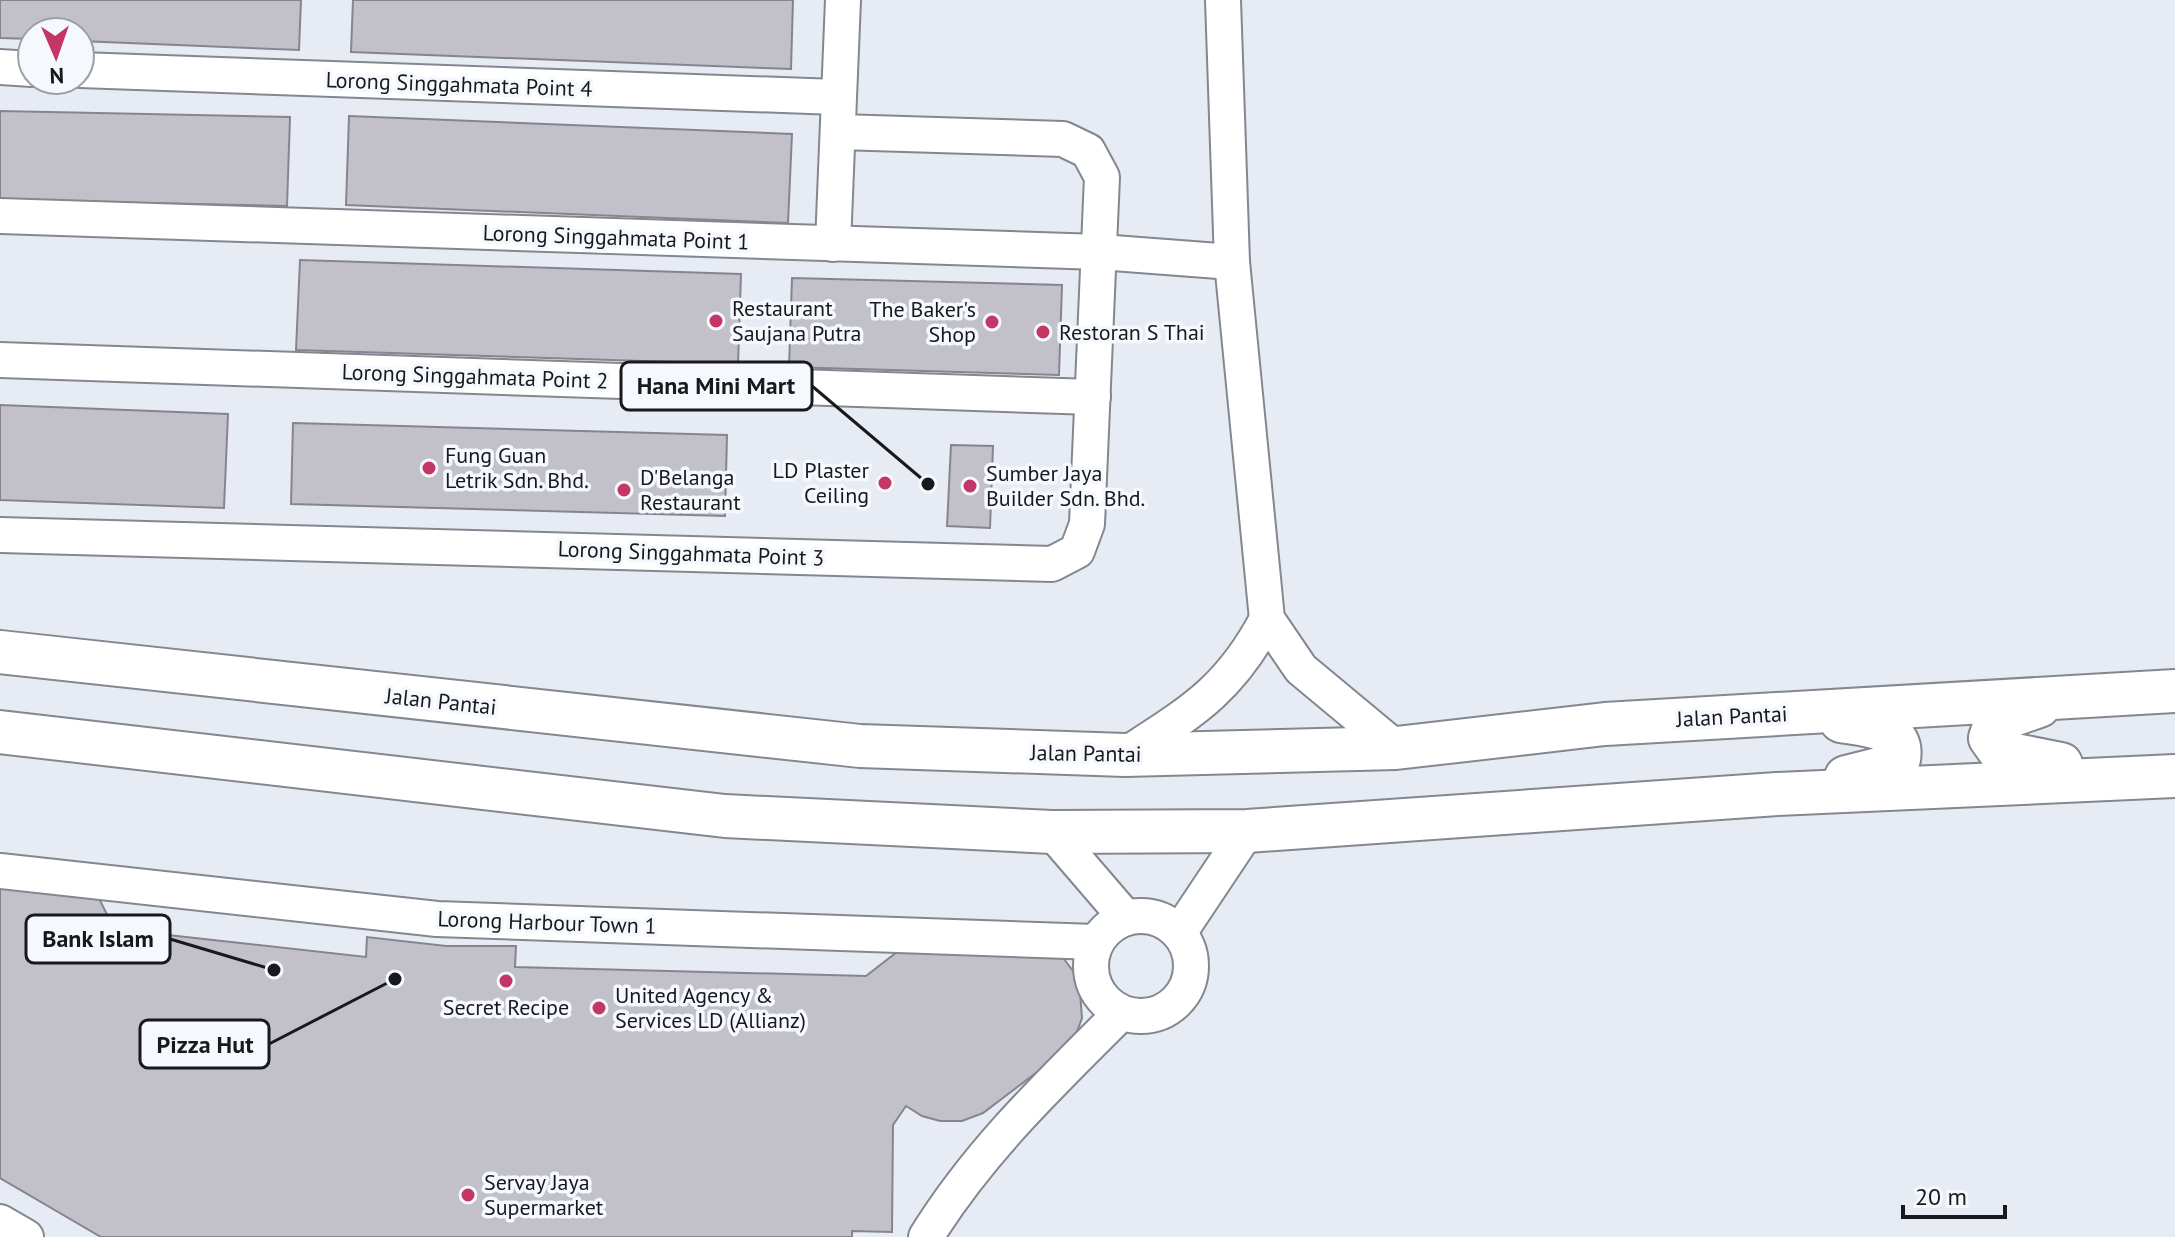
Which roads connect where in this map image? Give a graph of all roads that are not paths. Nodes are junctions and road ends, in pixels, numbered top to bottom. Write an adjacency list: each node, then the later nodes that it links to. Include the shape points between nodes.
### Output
1 (843, 0): 4 (street)
2 (1223, 0): 9 (street)
3 (96, 71): 4 (street, Lorong Singgahmata Point 4)
4 (837, 97): 5 (street)
5 (839, 132): 7 (street); 8 (street, Lorong Singgahmata Point 3, via 1063,139 1088,151 1102,177)
6 (0, 216): 7 (street, Lorong Singgahmata Point 1)
7 (833, 244): 8 (street, Lorong Singgahmata Point 1)
8 (1100, 252): 9 (street, Lorong Singgahmata Point 1); 11 (street, Lorong Singgahmata Point 3)
9 (1232, 262): 13 (street)
10 (0, 360): 11 (street, Lorong Singgahmata Point 2)
11 (1093, 397): 12 (street, Lorong Singgahmata Point 3, via 1087,524 1077,551 1052,564)
12 (0, 535)
13 (1267, 619): 19 (street, via 1301,669); 20 (street, via 1229,680 1201,706)
14 (0, 652): 20 (street, Jalan Pantai, via 860,746)
15 (2175, 691): 16 (street, Jalan Pantai)
16 (2072, 696): 17 (street, Jalan Pantai); 22 (street, via 2005,715 1990,728 1990,738 2000,752 2011,756 2065,764)
17 (1780, 713): 19 (street, Jalan Pantai, via 1605,724); 23 (street, via 1888,732 1901,748 1899,759 1886,767)
18 (0, 732): 25 (street, via 725,816)
19 (1396, 748): 20 (street, Jalan Pantai)
20 (1125, 755)
21 (2175, 776): 22 (street)
22 (2073, 780): 23 (street)
23 (1777, 794): 24 (street)
24 (1247, 831): 25 (street); 28 (street)
25 (1052, 832): 27 (street)
26 (0, 871): 29 (street, Lorong Harbour Town 1, via 437,919)
27 (1126, 918): 28 (street, via 1155,917); 29 (street)
28 (1179, 933): 30 (street, via 1192,964 1183,996 1155,1015)
29 (1096, 942): 30 (street, via 1091,975 1096,990)
30 (1121, 1013): 33 (street, via 1010,1123 953,1193)
31 (0, 1222): 32 (street)
32 (26, 1237)
33 (926, 1237)

